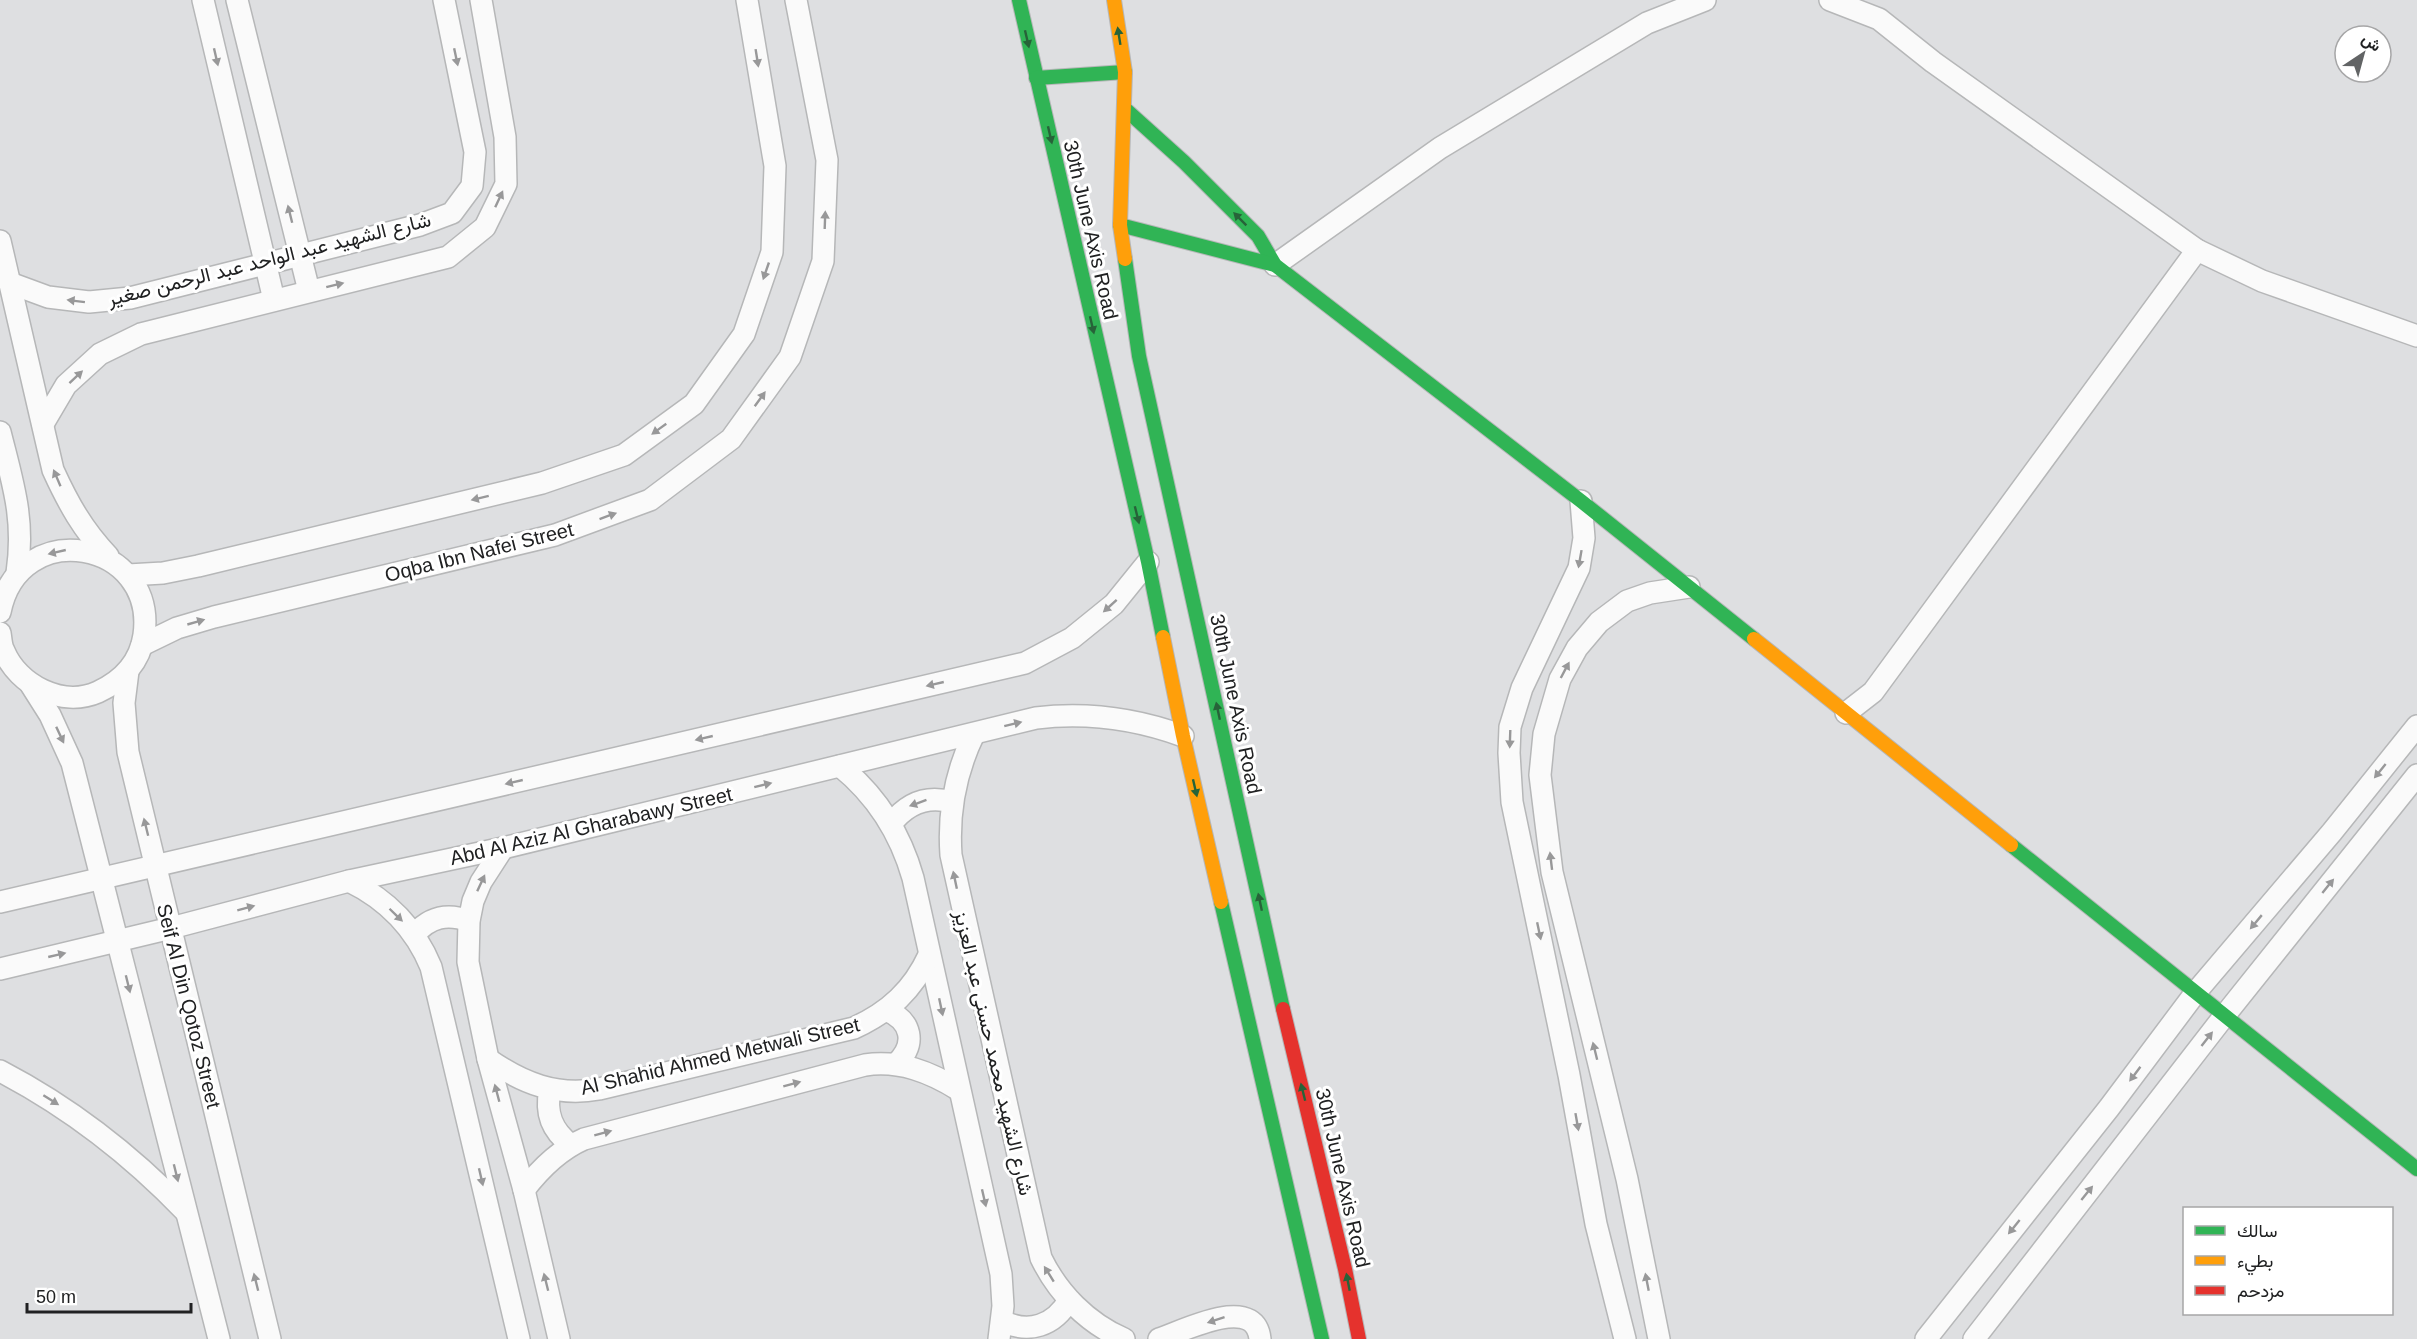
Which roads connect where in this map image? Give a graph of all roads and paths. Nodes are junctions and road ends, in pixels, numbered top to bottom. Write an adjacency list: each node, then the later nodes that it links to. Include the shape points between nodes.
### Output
1 (203, 0): 18 (street, one-way to 18)
2 (237, 0): 17 (street, one-way to 2)
3 (444, 0): 17 (street, شارع الشهيد عبد الواحد عبد الرحمن صغير, one-way to 17, via 475,152 472,186 452,213 420,225)
4 (481, 0): 21 (street, شارع الشهيد عبد الواحد عبد الرحمن صغير, one-way to 4, via 448,257 485,227 506,184 505,137)
5 (747, 0): 28 (street, one-way to 28, via 775,166 772,252 744,334 693,404 624,455 542,483 198,566 163,573)
6 (796, 0): 33 (street, Oqba Ibn Nafei Street, one-way to 6, via 177,628 214,617 555,536 650,500 731,439 790,357 823,261 827,160)
7 (1018, 0): 12 (street, 30th June Axis Road, one-way to 12)
8 (1114, 0): 11 (street, 30th June Axis Road, one-way to 8)
9 (1705, 0): 19 (street, via 1647,23 1450,142)
10 (1830, 0): 16 (street, via 1879,19 1933,62)
11 (1125, 72): 12 (street); 13 (street, 30th June Axis Road)
12 (1036, 78): 27 (street, 30th June Axis Road, one-way to 27)
13 (1124, 108): 14 (street, 30th June Axis Road); 19 (street, one-way to 13, via 1258,236)
14 (1120, 225): 19 (street, via 1156,231); 78 (street, 30th June Axis Road, one-way to 14, via 1139,356)
15 (0, 242): 20 (street)
16 (2197, 250): 23 (street, via 2262,281); 36 (street, via 1873,692)
17 (300, 255): 18 (street, شارع الشهيد عبد الواحد عبد الرحمن صغير); 21 (street)
18 (265, 264): 20 (street, شارع الشهيد عبد الواحد عبد الرحمن صغير, one-way to 20, via 130,297 89,302 48,297); 22 (street)
19 (1275, 265): 26 (street)
20 (9, 283): 24 (street)
21 (309, 291): 22 (street, شارع الشهيد عبد الواحد عبد الرحمن صغير)
22 (274, 300): 24 (street, شارع الشهيد عبد الواحد عبد الرحمن صغير, one-way to 22, via 66,385 100,354 141,334)
23 (2417, 336)
24 (43, 424): 28 (street, one-way to 24, via 87,534 68,503 53,470)
25 (0, 432): 29 (street, via 20,517)
26 (1581, 501): 30 (street); 79 (street, one-way to 79, via 1584,538 1579,568 1522,688 1510,727 1509,753 1514,814 1596,1224)
27 (1149, 562): 39 (street, 30th June Axis Road); 45 (street, one-way to 45, via 1114,604 1072,638 1024,663)
28 (120, 568): 29 (street, one-way to 29, via 88,551 62,550 38,558); 33 (street, via 141,596 146,620)
29 (17, 573): 31 (street)
30 (1689, 587): 36 (street); 80 (street, one-way to 30, via 1628,1179 1552,872 1540,775 1544,734 1560,679 1577,648 1599,622 1627,601)
31 (1, 601)
32 (0, 633): 35 (street, via 3,650)
33 (142, 645): 34 (street)
34 (128, 671): 35 (street, via 93,694 72,697 50,694); 45 (street, Seif Al Din Qotoz Street, one-way to 34, via 125,736)
35 (17, 678): 46 (street, one-way to 46, via 50,715 72,763)
36 (1846, 712): 55 (street)
37 (2417, 726): 55 (street, one-way to 55)
38 (974, 734): 39 (street, Abd Al Aziz Al Gharabawy Street, one-way to 39, via 1036,718 1078,715 1143,722); 40 (street, Abd Al Aziz Al Gharabawy Street); 42 (street, شارع الشهيد محمد حسنى عبد العزيز, via 960,767)
39 (1183, 736): 77 (street, 30th June Axis Road, one-way to 77)
40 (840, 766): 43 (street, شارع الشهيد محمد حسنى عبد العزيز, via 869,792); 44 (street, Abd Al Aziz Al Gharabawy Street, one-way to 40)
41 (2417, 775): 57 (street, one-way to 41)
42 (952, 802): 43 (street, one-way to 43, via 918,801); 67 (street, شارع الشهيد محمد حسنى عبد العزيز, one-way to 42, via 1048,1274 1041,1258 953,872)
43 (891, 824): 53 (street, شارع الشهيد محمد حسنى عبد العزيز, via 908,859)
44 (503, 848): 47 (street, Abd Al Aziz Al Gharabawy Street); 49 (street, one-way to 44, via 481,882)
45 (156, 866): 46 (street); 50 (street, Seif Al Din Qotoz Street)
46 (101, 878): 48 (street); 52 (street)
47 (349, 881): 50 (street, Abd Al Aziz Al Gharabawy Street, one-way to 47); 51 (street, one-way to 51, via 367,890)
48 (0, 902)
49 (469, 921): 51 (street, via 439,917); 58 (street, via 468,962)
50 (171, 928): 52 (street, Abd Al Aziz Al Gharabawy Street); 71 (street, Seif Al Din Qotoz Street, one-way to 50)
51 (415, 934): 72 (street, one-way to 72, via 435,982)
52 (117, 941): 54 (street, Abd Al Aziz Al Gharabawy Street, one-way to 52); 66 (street, one-way to 66)
53 (929, 955): 56 (street, Al Shahid Ahmed Metwali Street, via 912,986); 62 (street, شارع الشهيد محمد حسنى عبد العزيز, one-way to 62)
54 (0, 969)
55 (2196, 992): 57 (street); 81 (street, one-way to 81)
56 (886, 1010): 59 (street, via 895,1013 908,1028 908,1048); 61 (street, Al Shahid Ahmed Metwali Street, via 854,1028 582,1092)
57 (2225, 1015): 64 (street); 69 (street, one-way to 57)
58 (488, 1059): 61 (street, Al Shahid Ahmed Metwali Street, via 517,1078); 65 (street, one-way to 58)
59 (896, 1064): 62 (street, via 930,1074); 63 (street, one-way to 59, via 599,1134 865,1065)
60 (0, 1071): 66 (street, one-way to 66, via 73,1113 114,1144)
61 (550, 1090): 63 (street, via 550,1121)
62 (959, 1090): 68 (street, شارع الشهيد محمد حسنى عبد العزيز, one-way to 68, via 1001,1274 1004,1306)
63 (571, 1145): 65 (street, via 545,1165)
64 (2417, 1169)
65 (524, 1190): 73 (street, one-way to 65)
66 (187, 1213): 70 (street)
67 (1069, 1300): 68 (street, via 1056,1318 1035,1327); 74 (street, شارع الشهيد محمد حسنى عبد العزيز, via 1087,1317)
68 (1000, 1330)
69 (1977, 1338)
70 (219, 1339)
71 (270, 1339)
72 (519, 1339)
73 (560, 1339)
74 (1124, 1339)
75 (1159, 1339): 76 (street, one-way to 75, via 1252,1322 1239,1315)
76 (1260, 1339)
77 (1322, 1339)
78 (1359, 1339)
79 (1625, 1339)
80 (1659, 1339)
81 (1926, 1339)

